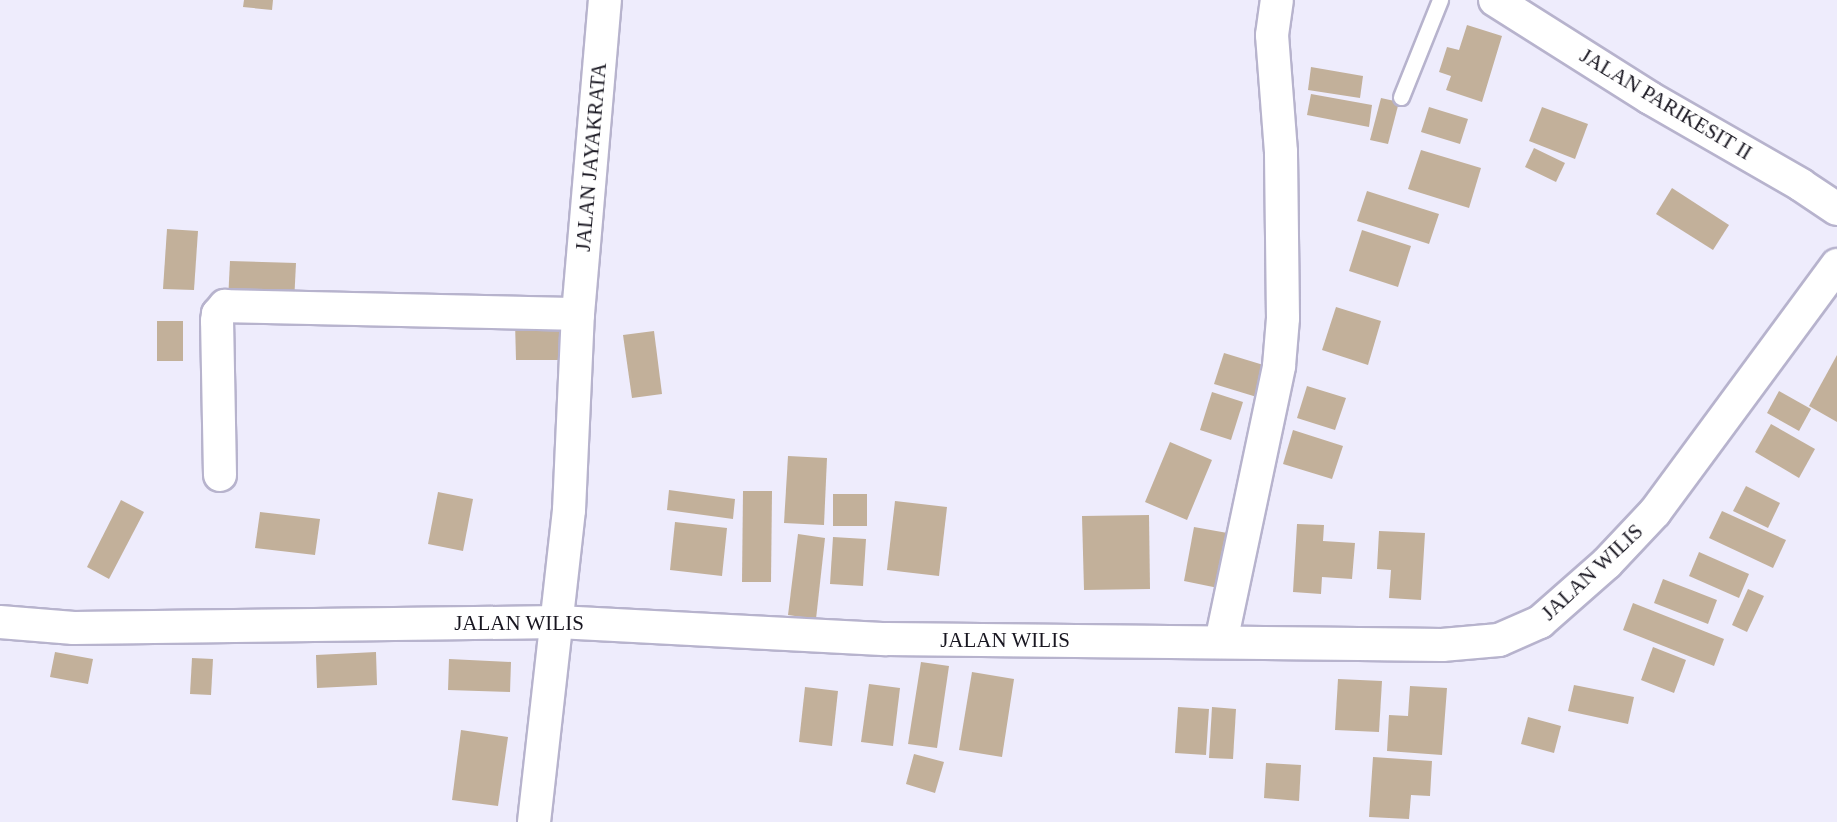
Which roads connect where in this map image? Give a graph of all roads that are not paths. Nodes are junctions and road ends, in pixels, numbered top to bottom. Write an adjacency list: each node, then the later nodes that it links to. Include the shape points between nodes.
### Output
1 (605, 0): 8 (street, JALAN JAYAKRATA)
2 (1276, 0): 12 (street, via 1272,35 1281,152 1280,366)
3 (1440, 0): 5 (lane)
4 (1495, 0): 6 (street, JALAN PARIKESIT II)
5 (1401, 97)
6 (1837, 209)
7 (1837, 265): 12 (street, JALAN WILIS, via 1655,512 1607,563 1540,622 1499,640 1442,645)
8 (578, 314): 9 (street, via 225,306 217,321); 11 (street, JALAN JAYAKRATA, via 569,510)
9 (220, 475)
10 (0, 622): 11 (street, JALAN WILIS, via 74,628)
11 (558, 622): 12 (street, JALAN WILIS, via 887,639); 13 (street)
12 (1221, 642)
13 (534, 822)

